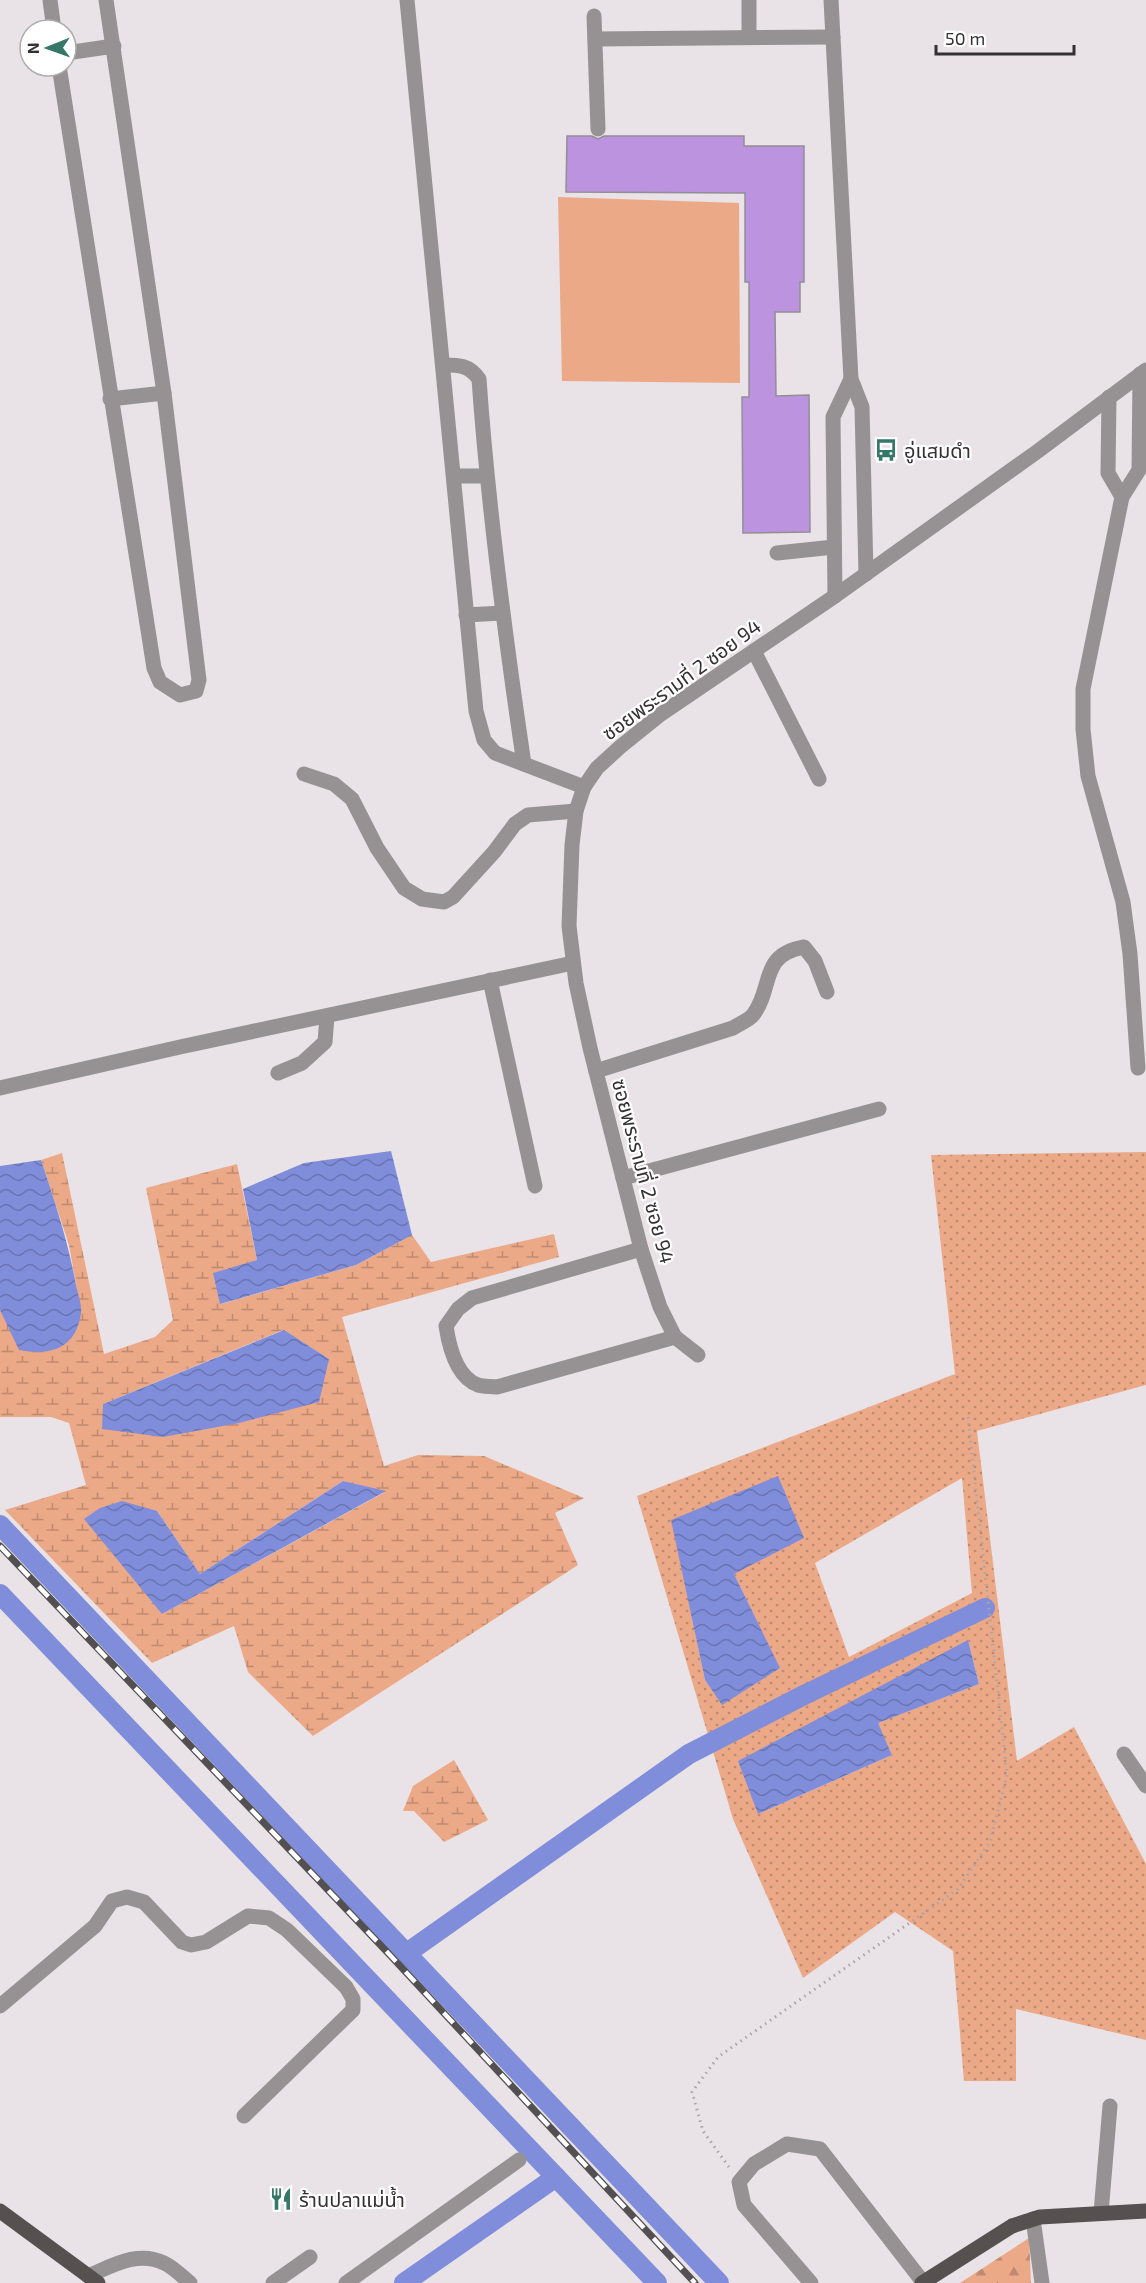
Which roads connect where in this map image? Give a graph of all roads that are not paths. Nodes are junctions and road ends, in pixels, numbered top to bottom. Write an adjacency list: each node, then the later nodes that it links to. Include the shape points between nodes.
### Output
1 (50, 0): 7 (street)
2 (106, 0): 11 (street)
3 (407, 0): 15 (street)
4 (749, 0): 9 (street)
5 (831, 0): 8 (street)
6 (594, 16): 10 (street)
7 (52, 18)
8 (832, 36): 9 (street); 17 (street)
9 (749, 37): 10 (street)
10 (595, 39): 14 (street)
11 (114, 46): 12 (street); 18 (street)
12 (78, 51)
13 (61, 78): 20 (street)
14 (598, 129)
15 (444, 365): 21 (street); 22 (street, via 473,370 479,379)
16 (1143, 372): 19 (street, ซอยพระรามที่ 2 ซอย 94); 23 (street, via 1139,470)
17 (851, 379): 24 (street, via 833,417); 26 (street, via 862,407)
18 (164, 393): 20 (street); 20 (street, via 199,680 196,691 180,695 160,682 154,668)
19 (1109, 397): 23 (street, via 1108,472); 26 (street, ซอยพระรามที่ 2 ซอย 94)
20 (110, 399)
21 (455, 476): 22 (street); 29 (street)
22 (486, 476): 28 (street)
23 (1122, 497): 40 (street, via 1083,689 1083,729 1088,776 1123,902)
24 (834, 547): 25 (street); 27 (street)
25 (777, 554)
26 (866, 574): 27 (street, ซอยพระรามที่ 2 ซอย 94)
27 (835, 596): 30 (street, ซอยพระรามที่ 2 ซอย 94)
28 (502, 614): 29 (street); 31 (street)
29 (466, 615): 31 (street, via 476,711 484,740 495,753)
30 (754, 651): 33 (street); 34 (street, ซอยพระรามที่ 2 ซอย 94, via 661,714 597,768)
31 (524, 764): 34 (street)
32 (304, 774): 35 (street, via 334,784 352,799 377,848 404,888 422,899 444,902 494,852 515,824 528,815)
33 (819, 779)
34 (584, 787): 35 (street, ซอยพระรามที่ 2 ซอย 94)
35 (576, 811): 36 (street, ซอยพระรามที่ 2 ซอย 94, via 569,926)
36 (573, 963): 37 (street); 41 (street, ซอยพระรามที่ 2 ซอย 94)
37 (490, 980): 39 (street); 46 (street)
38 (827, 992): 41 (street, via 810,954 804,947 794,949 782,954 773,965 753,1016 733,1028)
39 (327, 1017): 42 (street, via 325,1042 302,1063); 43 (street, via 180,1047)
40 (1138, 1068)
41 (596, 1071): 45 (street, ซอยพระรามที่ 2 ซอย 94)
42 (279, 1072)
43 (2, 1091)
44 (879, 1109): 45 (street)
45 (623, 1178): 47 (street, ซอยพระรามที่ 2 ซอย 94)
46 (535, 1186)
47 (641, 1249): 48 (street, ซอยพระรามที่ 2 ซอย 94); 48 (street, via 472,1298 446,1326 450,1346 460,1370 476,1384 497,1387)
48 (675, 1337): 49 (street, ซอยพระรามที่ 2 ซอย 94)
49 (698, 1355)
50 (1124, 1754): 51 (street)
51 (1146, 1786)
52 (0, 2006): 54 (street, via 96,1926 112,1901 127,1897 144,1902 182,1942 191,1945 206,1942 248,1916 269,1918 287,1930 346,1987 353,1999 353,2010)
53 (1110, 2106): 58 (street)
54 (244, 2116)
55 (519, 2160): 64 (street)
56 (0, 2211): 61 (main road)
57 (1146, 2211): 58 (main road)
58 (1101, 2213): 59 (main road)
59 (1033, 2219): 66 (main road, via 1012,2226); 67 (street)
60 (310, 2257): 63 (street)
61 (93, 2279): 62 (street, via 137,2257 166,2263)
62 (190, 2283)
63 (273, 2283)
64 (346, 2283)
65 (811, 2283): 66 (street, via 744,2205 740,2182 754,2164 787,2144 820,2149)
66 (923, 2283)
67 (1042, 2283)

